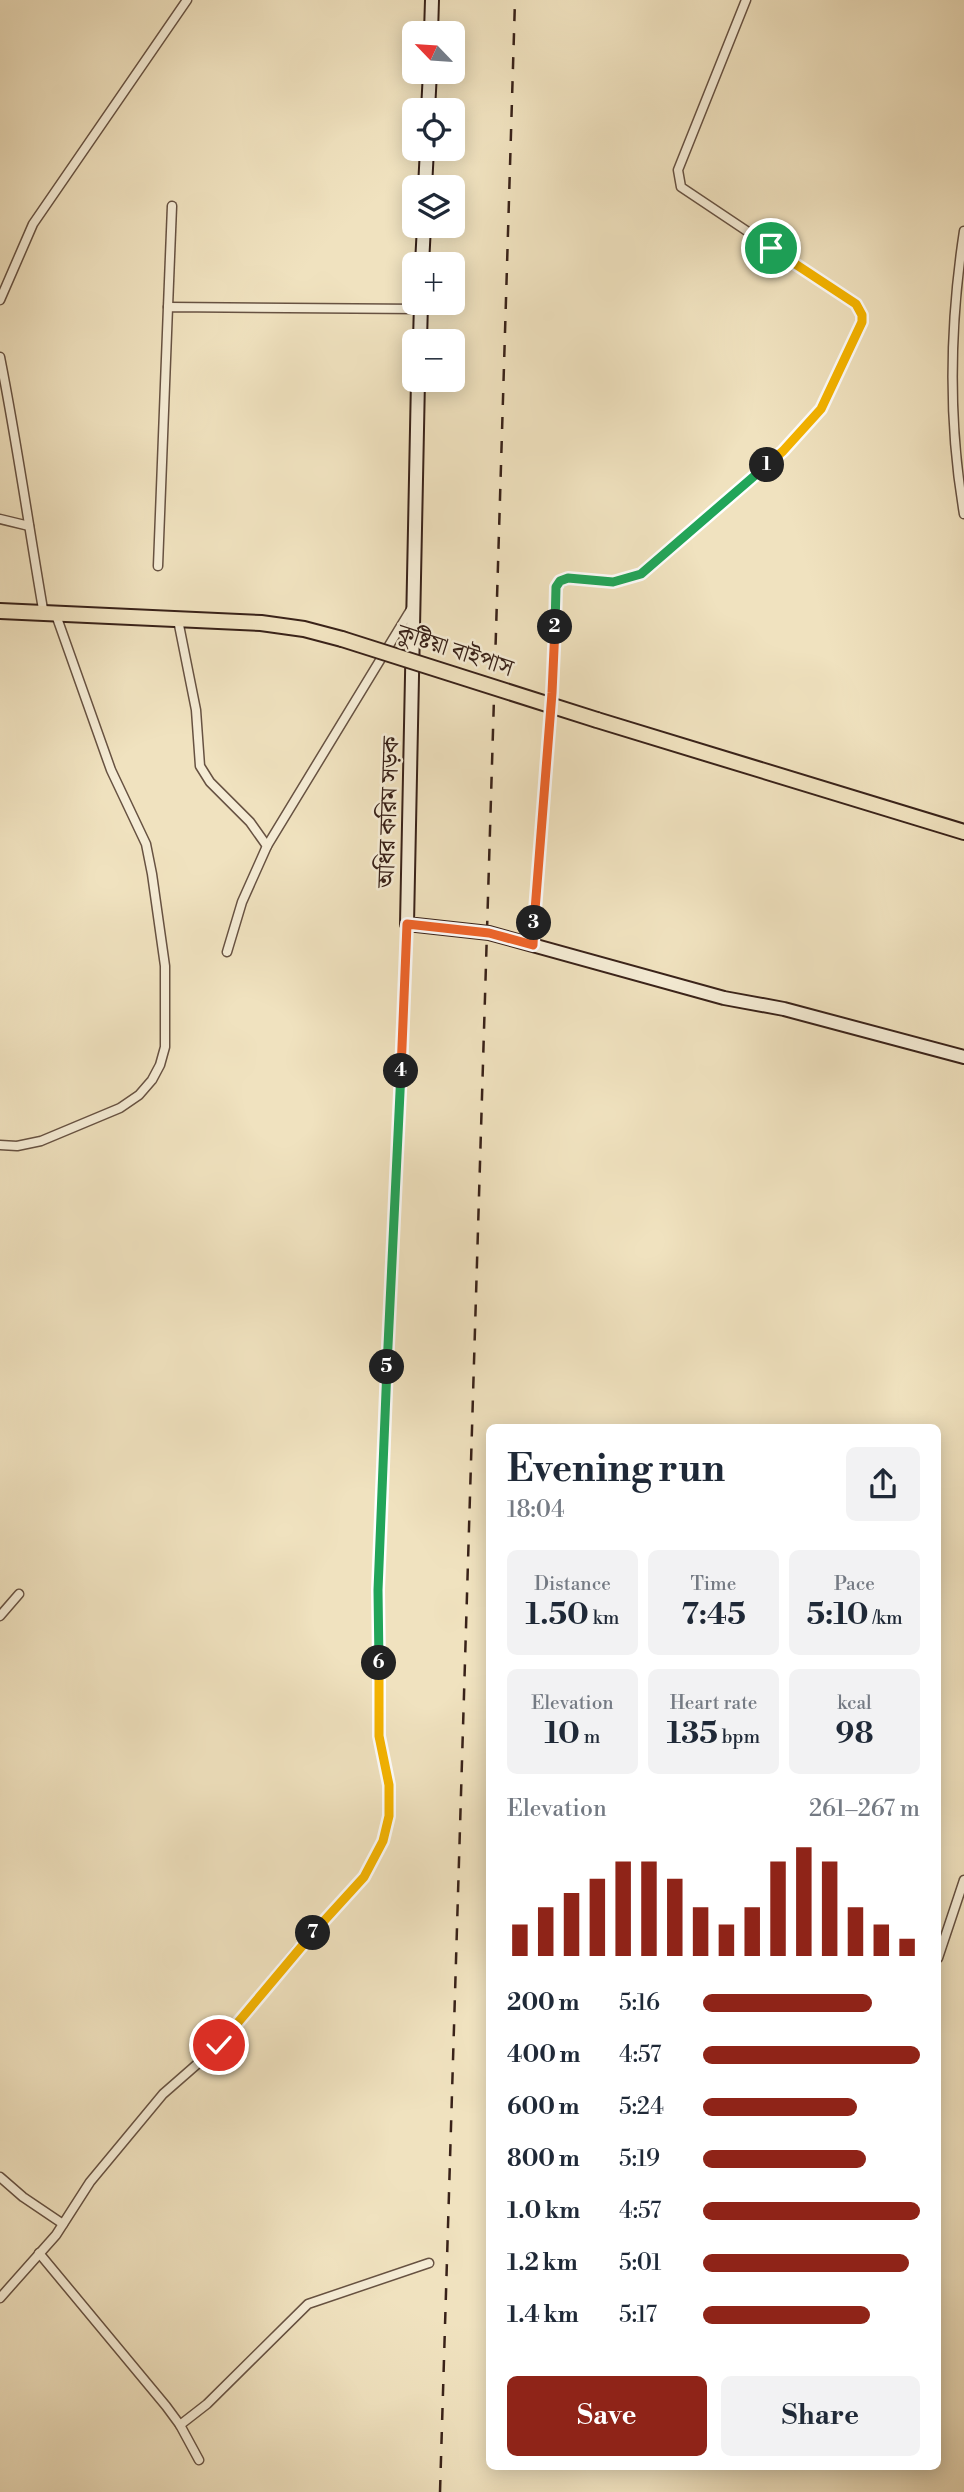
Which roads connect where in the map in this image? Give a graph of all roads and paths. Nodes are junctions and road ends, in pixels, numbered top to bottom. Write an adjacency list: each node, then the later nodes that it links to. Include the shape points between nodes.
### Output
1 (187, 0): 7 (street, via 33,224)
2 (432, 0): 4 (main road)
3 (746, 0): 23 (street, via 678,170 681,187 856,304 862,322 821,409 763,469 641,574 613,582 568,578 556,587)
4 (431, 21)
5 (172, 206): 9 (street)
6 (964, 231): 12 (street, via 953,398)
7 (0, 300)
8 (402, 306): 9 (street)
9 (168, 307): 15 (street)
10 (0, 356): 14 (street)
11 (418, 392): 16 (main road, অধির করিম সড়ক)
12 (964, 514)
13 (0, 519): 14 (street)
14 (29, 526): 18 (street)
15 (158, 566)
16 (414, 604): 21 (street); 22 (main road, অধির করিম সড়ক)
17 (0, 611): 18 (highway, কুষ্টিয়া বাইপাস)
18 (50, 615): 19 (highway, কুষ্টিয়া বাইপাস); 26 (street, via 111,770 146,844 165,966 165,1047 152,1080 120,1108 41,1141)
19 (178, 620): 20 (highway, কুষ্টিয়া বাইপাস, bridge, via 261,623 342,639); 21 (street, via 196,710 200,766)
20 (964, 832)
21 (267, 846): 24 (street)
22 (407, 924): 23 (main road, অধির করিম সড়ক, via 489,933); 32 (street, via 378,1590 379,1736 389,1785 383,1841 364,1877 219,2045 163,2094 99,2171)
23 (533, 945): 25 (main road, অধির করিম সড়ক)
24 (227, 952)
25 (964, 1057)
26 (0, 1145)
27 (19, 1594): 28 (street)
28 (0, 1616)
29 (964, 1880): 30 (street)
30 (941, 1949)
31 (0, 2177): 32 (street)
32 (63, 2224): 33 (street)
33 (40, 2253): 35 (street); 36 (street)
34 (429, 2263): 36 (street, via 308,2304)
35 (0, 2298)
36 (180, 2425): 37 (street)
37 (199, 2460)

